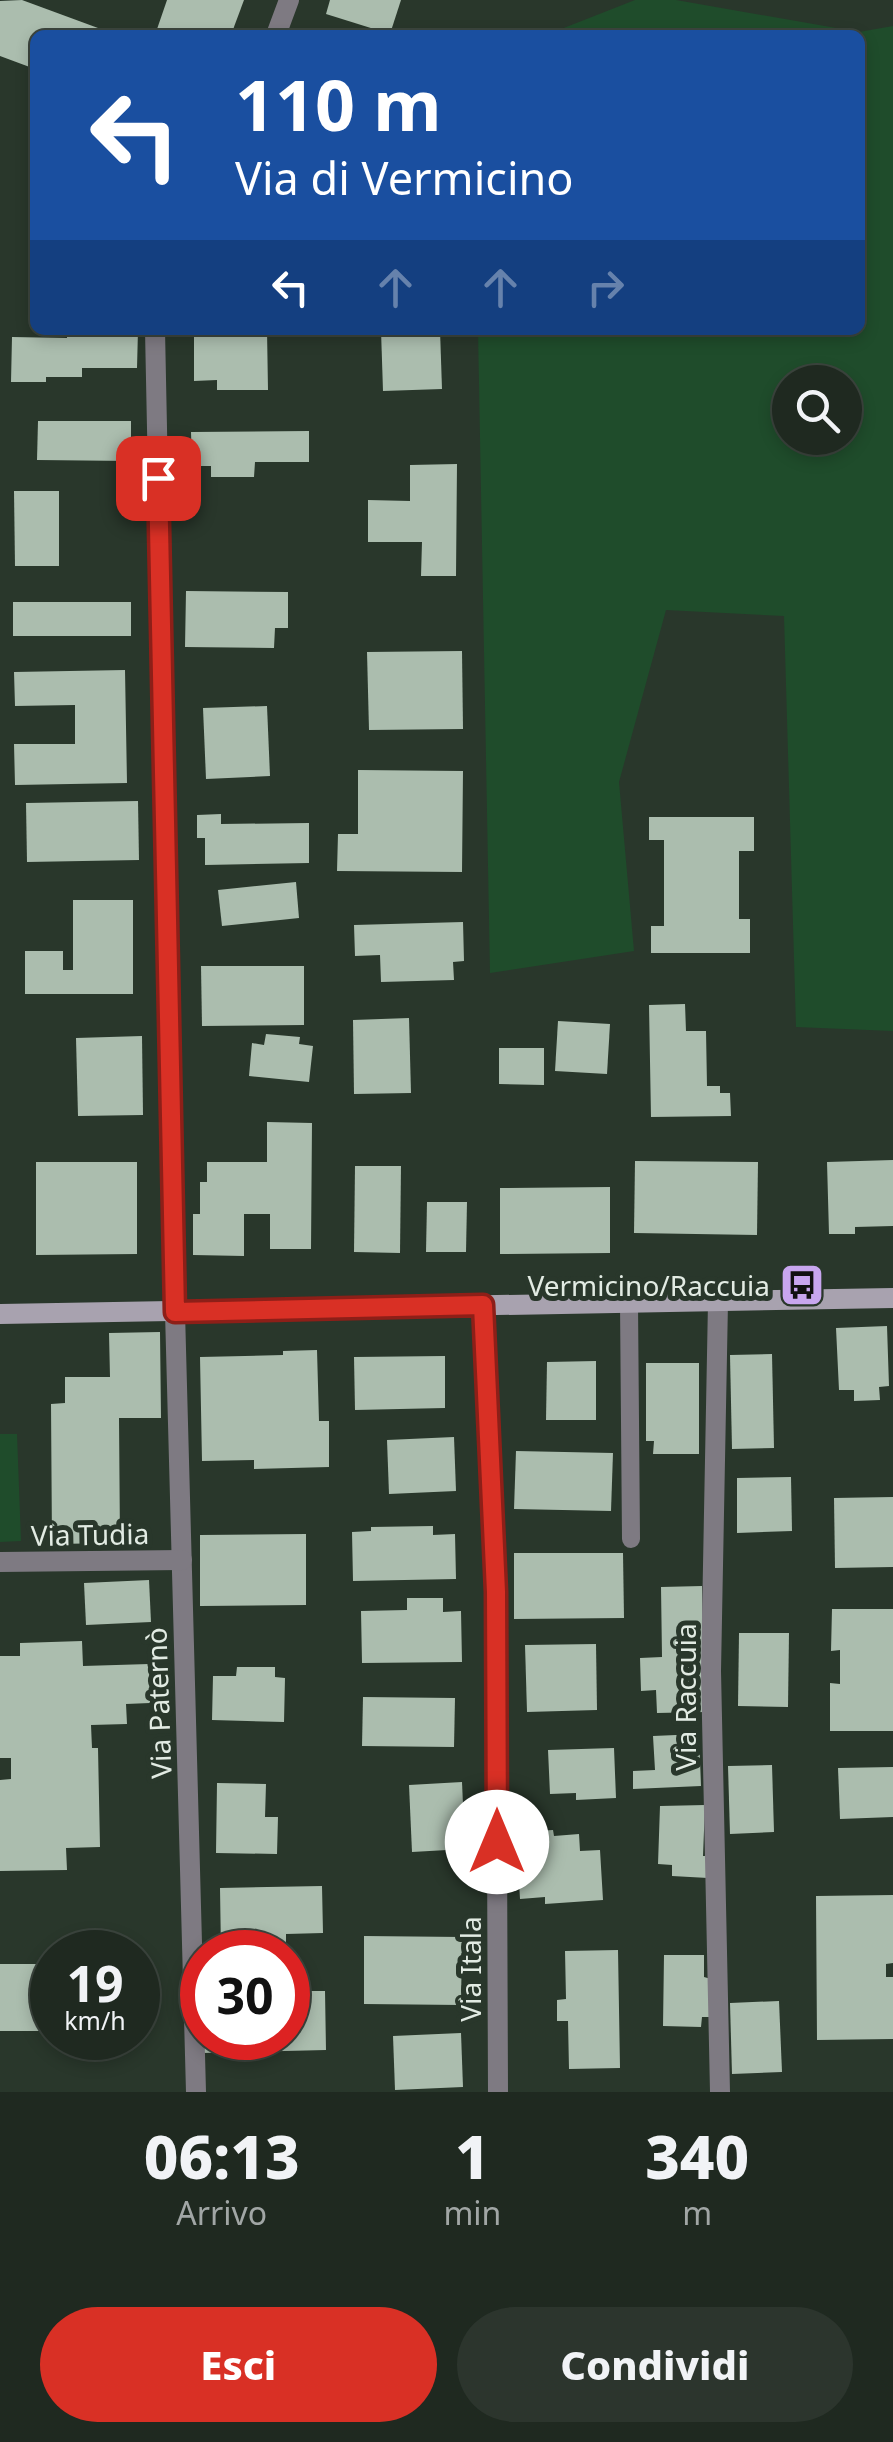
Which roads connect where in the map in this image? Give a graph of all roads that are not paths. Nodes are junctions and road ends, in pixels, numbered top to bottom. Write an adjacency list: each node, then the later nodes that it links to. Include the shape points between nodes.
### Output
1 (289, 0): 2 (street)
2 (278, 30)
3 (156, 335): 8 (street, Via Paternò)
4 (893, 1298): 5 (main road)
5 (718, 1302): 6 (main road); 15 (street, Via Raccuia, via 711,1671)
6 (629, 1304): 7 (main road); 10 (lane)
7 (483, 1305): 8 (main road); 14 (street, Via Itala, via 496,1592)
8 (175, 1312): 9 (main road); 11 (street, Via Paternò)
9 (0, 1314)
10 (631, 1539)
11 (182, 1560): 12 (street, Via Tudia); 13 (street, Via Paternò)
12 (0, 1562)
13 (196, 2092)
14 (498, 2092)
15 (720, 2092)

